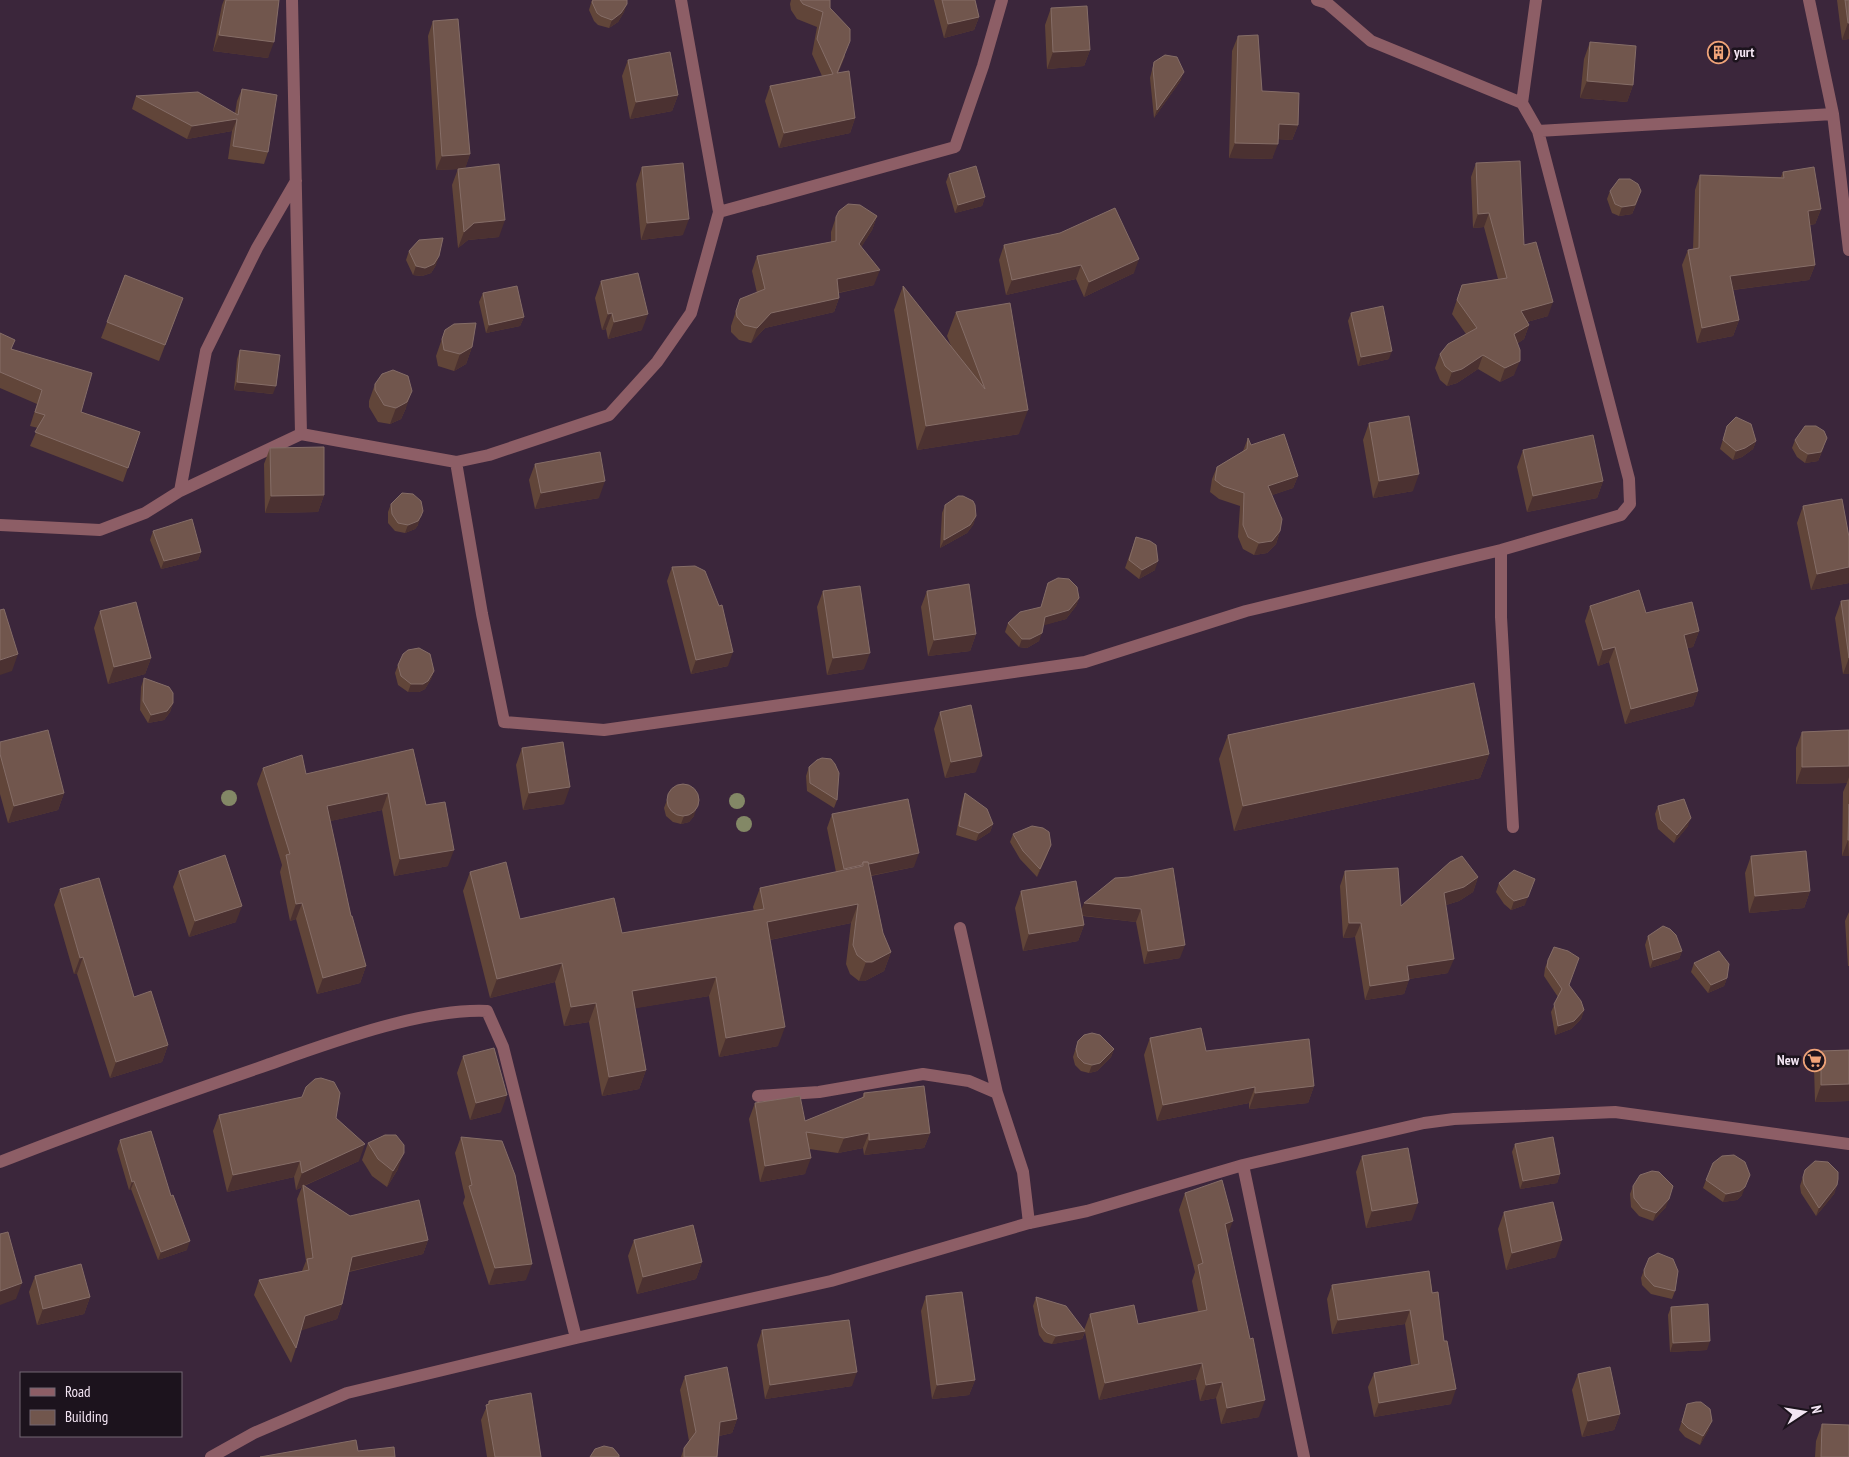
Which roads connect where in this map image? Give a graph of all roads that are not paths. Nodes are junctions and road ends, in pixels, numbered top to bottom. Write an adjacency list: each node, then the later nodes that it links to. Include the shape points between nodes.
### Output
1 (292, 0): 10 (street)
2 (681, 0): 11 (street)
3 (1002, 0): 11 (street, via 955,147)
4 (1317, 0): 7 (street, via 1327,3 1371,41)
5 (1536, 0): 7 (street)
6 (1809, 0): 8 (street)
7 (1522, 103): 9 (street)
8 (1833, 114): 9 (street); 12 (street)
9 (1538, 132): 17 (street, via 1631,494 1630,504 1621,515)
10 (296, 181): 13 (street); 15 (street, via 257,248 206,351)
11 (719, 212): 14 (street, via 691,313 657,362 609,415 490,456)
12 (1849, 250)
13 (301, 434): 14 (street); 15 (street)
14 (456, 462): 17 (street, via 504,722 604,730 1085,662 1246,611)
15 (180, 491): 16 (street, via 145,513 100,530)
16 (0, 525)
17 (1501, 550): 18 (street, via 1501,617)
18 (1513, 827)
19 (960, 928): 20 (street)
20 (996, 1093): 21 (street, via 970,1081 923,1074 819,1092); 25 (street, via 1023,1172)
21 (758, 1096)
22 (1849, 1144): 24 (street, via 1615,1112 1424,1123)
23 (0, 1162): 26 (street, via 90,1126 314,1049 398,1024 462,1010 486,1011 503,1048)
24 (1243, 1165): 25 (street, via 1087,1211); 28 (street)
25 (1029, 1223): 26 (street, via 831,1281)
26 (576, 1338): 27 (street, via 347,1393 254,1433)
27 (211, 1457)
28 (1304, 1457)

